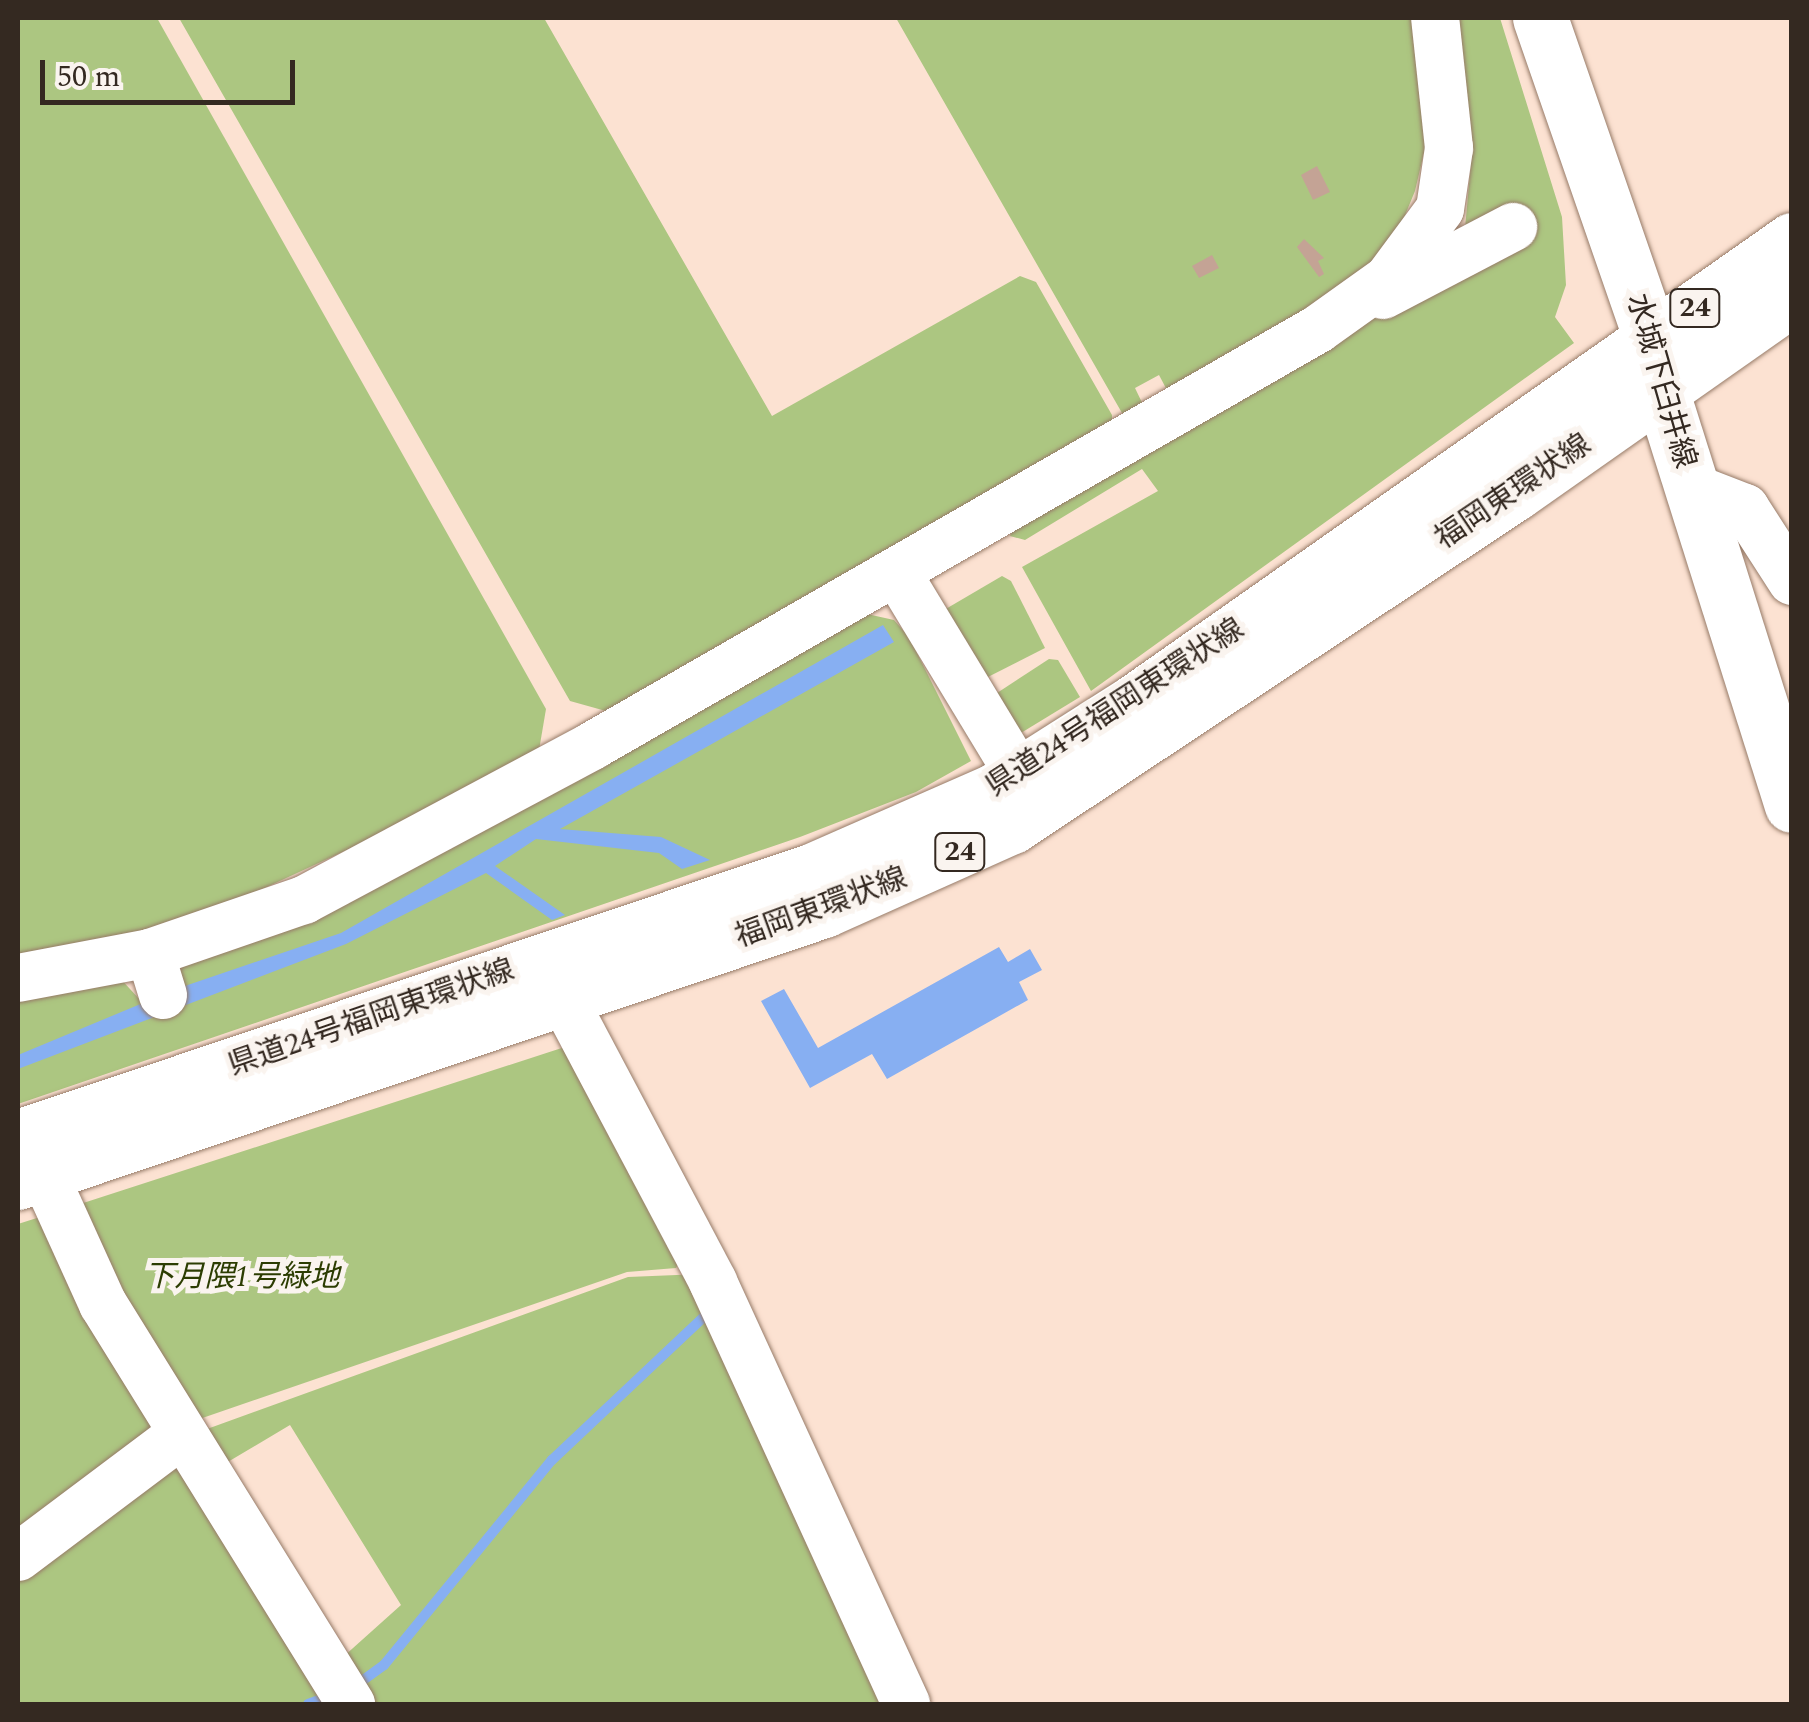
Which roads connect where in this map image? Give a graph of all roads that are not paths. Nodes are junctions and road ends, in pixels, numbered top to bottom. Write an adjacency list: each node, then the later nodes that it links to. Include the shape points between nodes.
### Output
1 (1435, 18): 6 (street, via 1449,148 1440,210 1388,279)
2 (1540, 18): 7 (main road, 水城下臼井線)
3 (1514, 228): 6 (street)
4 (1792, 240): 7 (main road, 県道24号福岡東環状線 / 24)
5 (1792, 298): 7 (main road, 福岡東環状線 / 24)
6 (1318, 329): 9 (street)
7 (1656, 364): 8 (main road, 水城下臼井線); 11 (main road, 県道24号福岡東環状線 / 24); 14 (main road, 福岡東環状線 / 24, via 1043,809 922,872)
8 (1693, 488): 10 (street, via 1745,508); 12 (main road, 水城下臼井線)
9 (897, 573): 11 (street); 13 (street, via 304,900 156,974)
10 (1792, 581)
11 (1020, 776): 15 (main road, 県道24号福岡東環状線 / 24, via 814,870)
12 (1792, 804)
13 (18, 978)
14 (565, 1002): 15 (main road, 福岡東環状線 / 24); 19 (street, via 713,1282)
15 (26, 1164): 16 (street)
16 (180, 1436): 17 (street); 18 (street)
17 (18, 1557)
18 (351, 1704)
19 (906, 1704)

